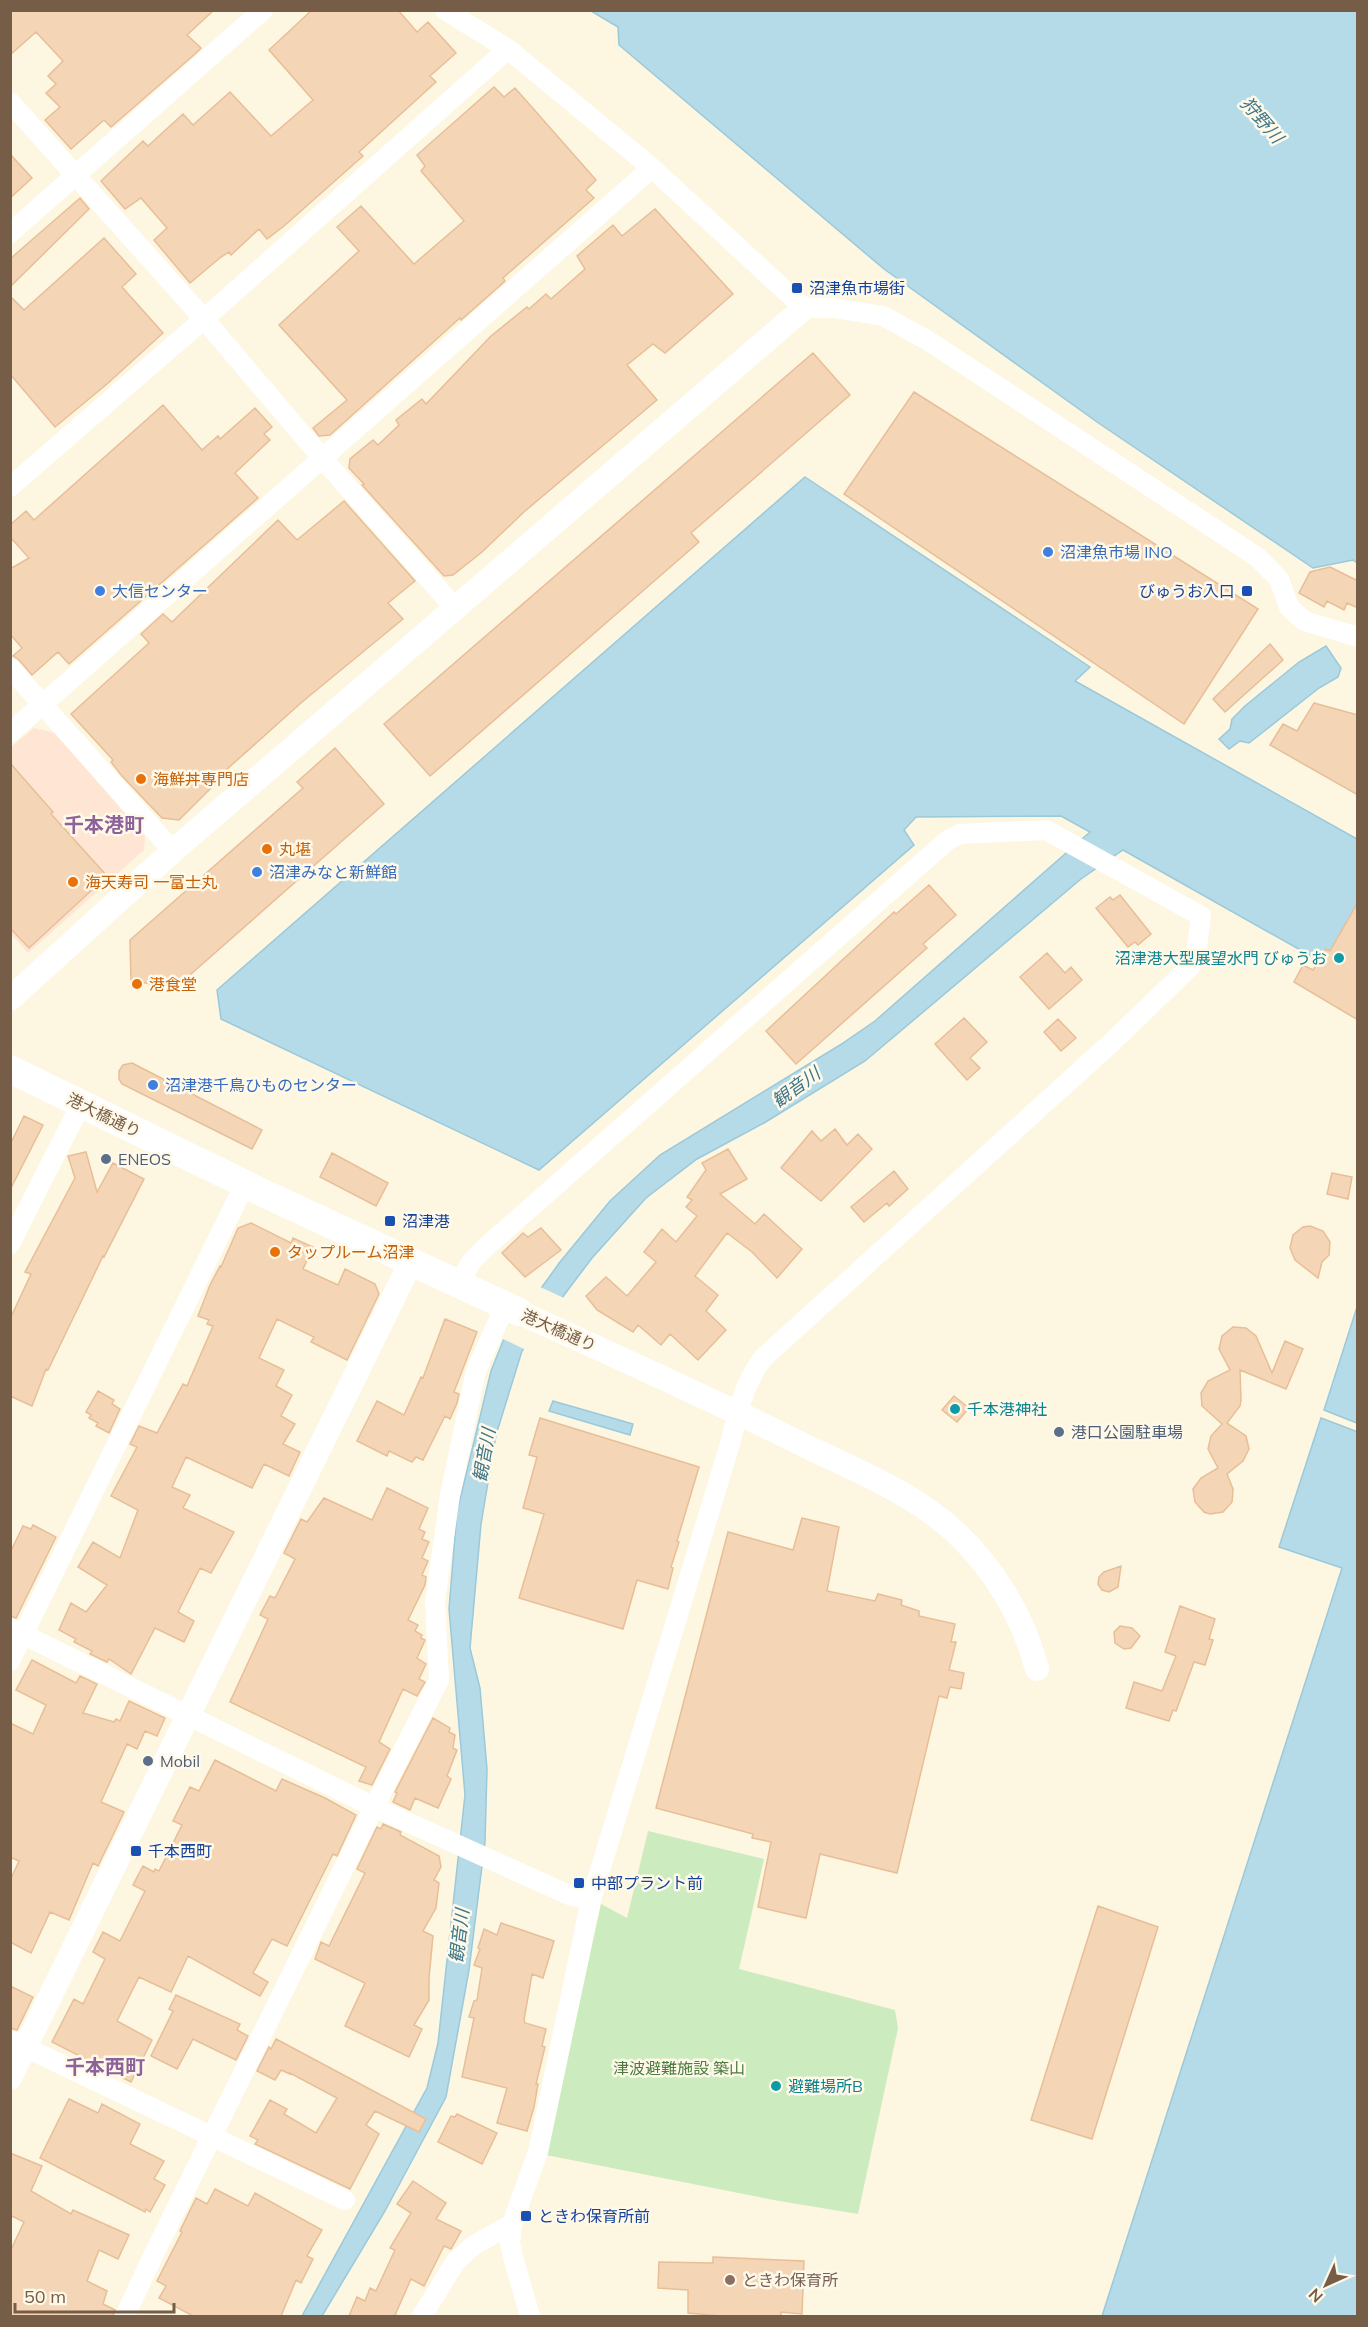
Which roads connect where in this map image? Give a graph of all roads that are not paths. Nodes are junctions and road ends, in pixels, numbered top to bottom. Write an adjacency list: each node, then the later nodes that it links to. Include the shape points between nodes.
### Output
1 (263, 10): 6 (street)
2 (445, 10): 3 (street)
3 (508, 49): 5 (street); 9 (street)
4 (10, 102): 6 (street)
5 (652, 168): 8 (street); 10 (street)
6 (75, 177): 7 (street); 9 (street)
7 (10, 233)
8 (804, 308): 12 (street); 13 (street, via 834,308 883,316 927,340 1257,557 1279,579 1289,607 1304,621)
9 (204, 319): 10 (street); 11 (street)
10 (322, 458): 12 (street); 15 (street)
11 (10, 487)
12 (455, 608): 17 (street)
13 (1358, 637)
14 (10, 668): 15 (street)
15 (42, 705): 16 (street); 17 (street)
16 (10, 733)
17 (173, 852): 18 (street)
18 (10, 999)
19 (10, 1069): 20 (main road, 港大橋通り)
20 (81, 1104): 21 (main road, 港大橋通り); 22 (street)
21 (245, 1184): 23 (main road, 港大橋通り); 27 (street)
22 (10, 1244)
23 (411, 1262): 24 (main road, 港大橋通り); 30 (street)
24 (459, 1284): 25 (main road, 港大橋通り); 26 (street, via 479,1254 948,840 960,834 1046,830 1201,916 1190,968 763,1359 753,1372)
25 (512, 1309): 26 (street, 港大橋通り); 31 (street, via 476,1371 450,1495 435,1602 439,1680)
26 (738, 1412): 29 (street, 港大橋通り, via 873,1479 925,1508 952,1529 981,1558 1005,1594 1024,1629); 32 (street)
27 (17, 1632): 28 (street); 30 (street)
28 (10, 1661)
29 (1037, 1669)
30 (187, 1716): 31 (street); 33 (street)
31 (374, 1807): 32 (street, via 569,1895); 35 (street)
32 (591, 1900): 37 (street, via 538,2152)
33 (18, 2044): 34 (street); 35 (street)
34 (10, 2078)
35 (213, 2136): 36 (street); 38 (street)
36 (345, 2200)
37 (512, 2224): 39 (street, via 474,2245 456,2261); 40 (street, via 510,2242)
38 (125, 2316)
39 (422, 2316)
40 (530, 2316)

